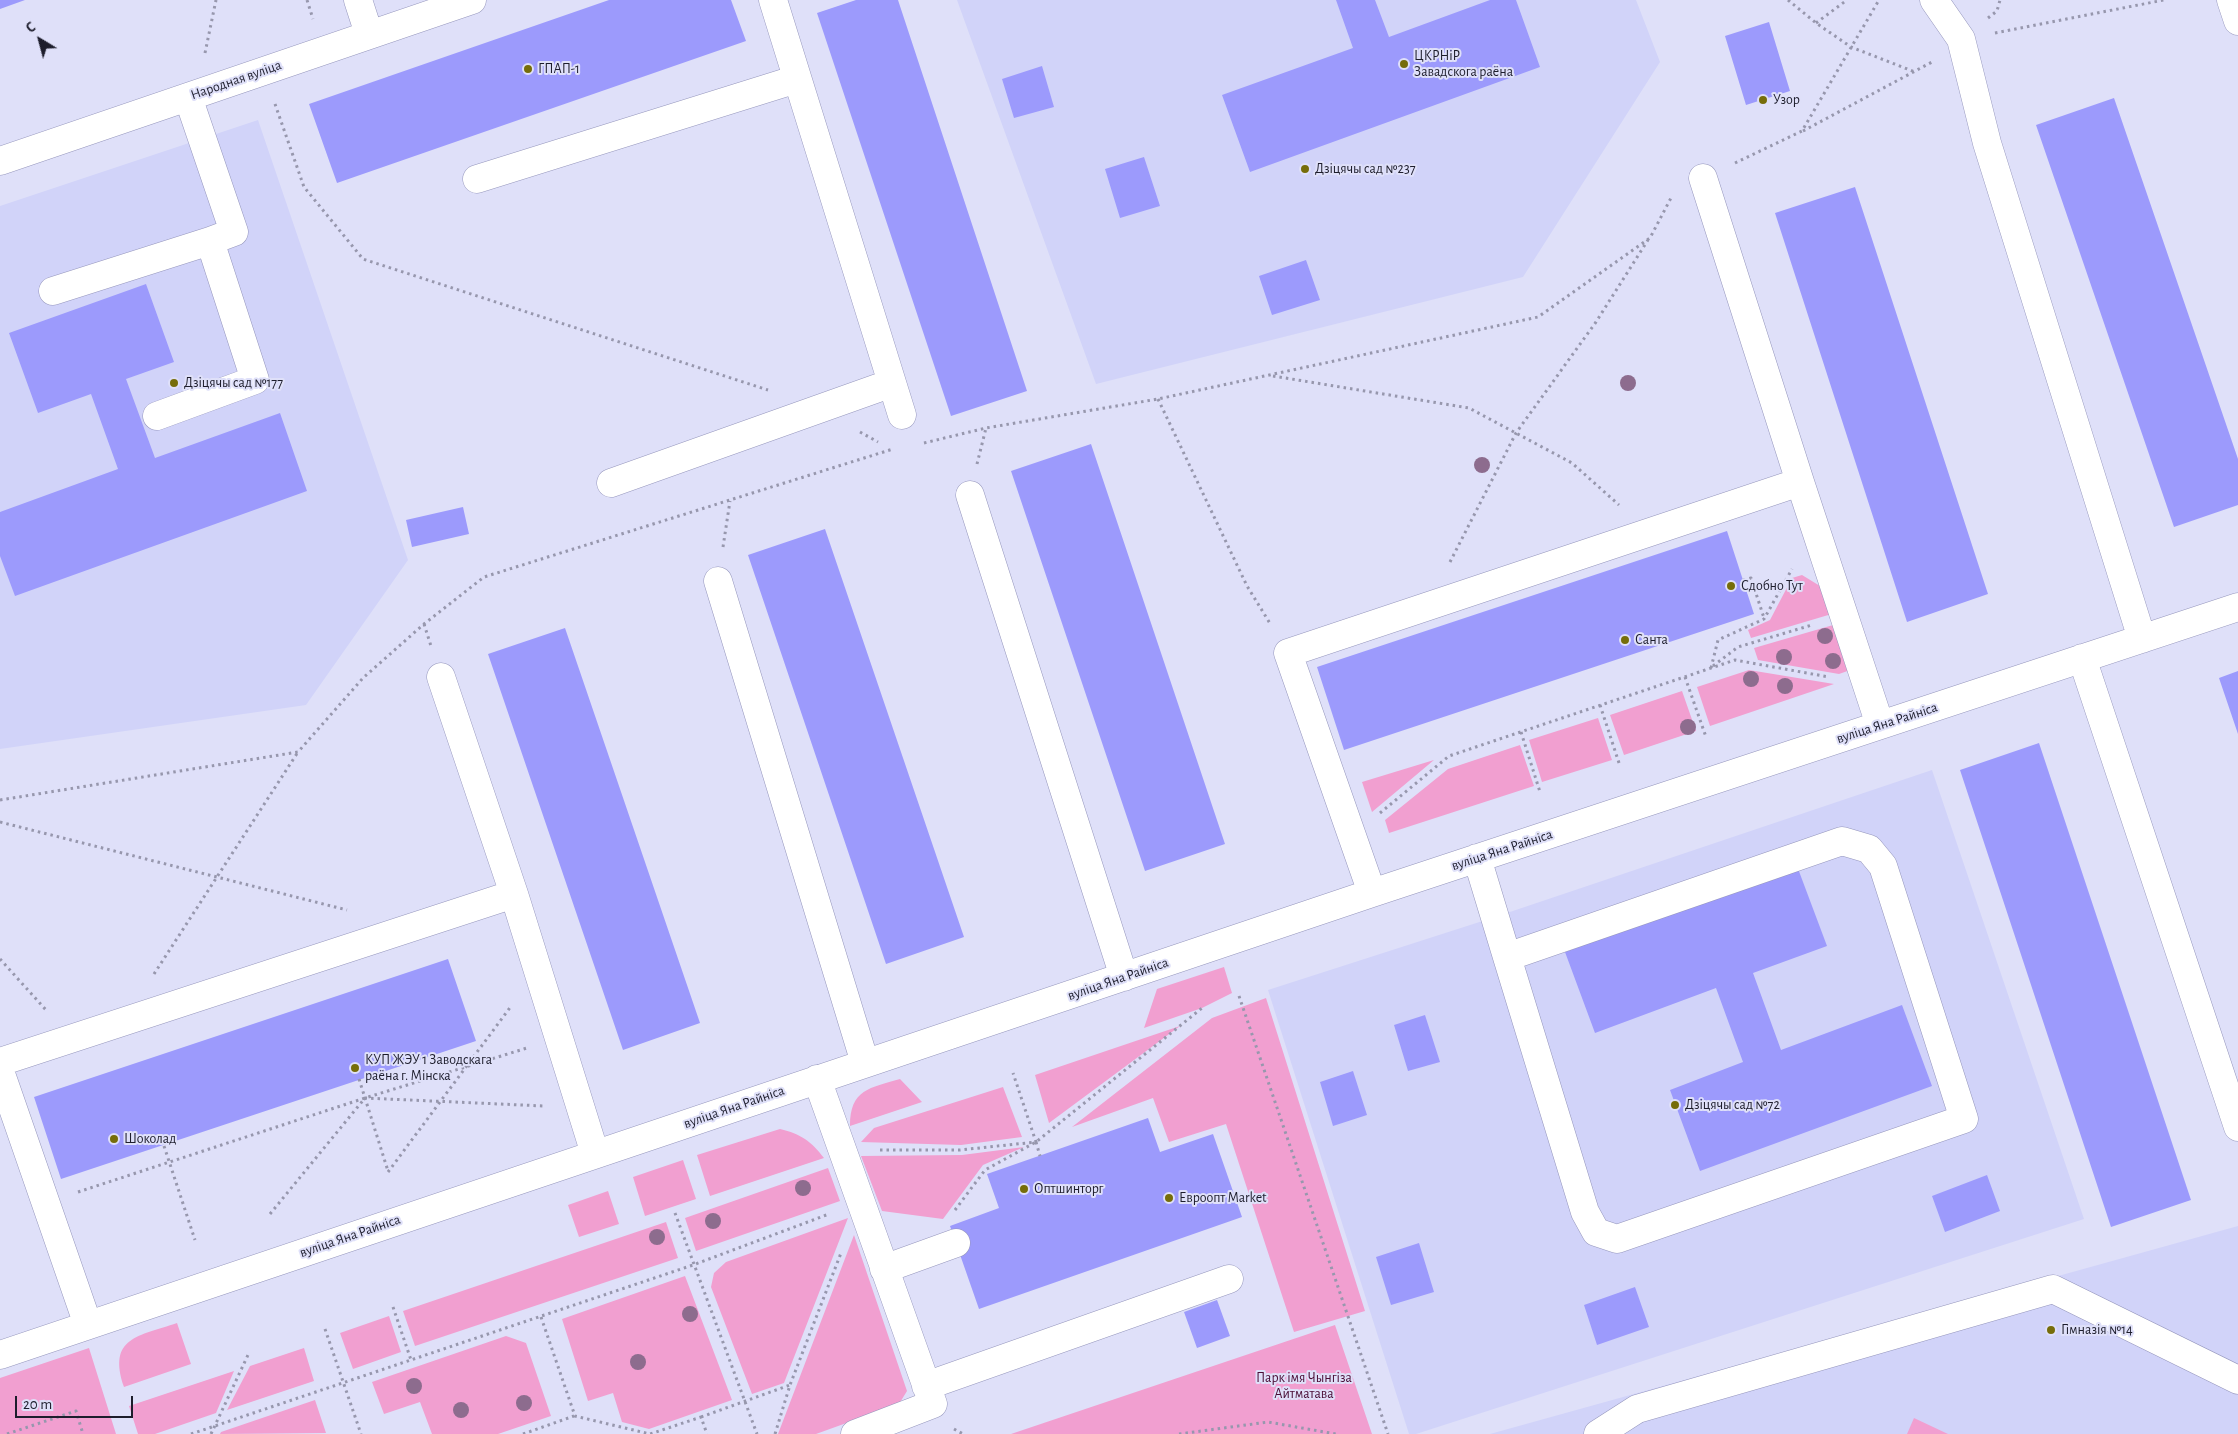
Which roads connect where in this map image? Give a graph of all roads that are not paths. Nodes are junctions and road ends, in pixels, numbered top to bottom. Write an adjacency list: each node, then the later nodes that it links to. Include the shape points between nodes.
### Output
1 (358, 0): 7 (street)
2 (472, 0): 7 (street, Народная вуліца)
3 (773, 0): 8 (street)
4 (1934, 0): 23 (street, via 1962,39 1987,143)
5 (2231, 0): 6 (street)
6 (2238, 21)
7 (369, 34): 9 (street, Народная вуліца)
8 (798, 79): 12 (street); 15 (street)
9 (192, 95): 10 (street, Народная вуліца); 13 (street, via 234,232)
10 (0, 161)
11 (1704, 178): 18 (street)
12 (477, 179)
13 (210, 241): 14 (street); 17 (street, via 255,380)
14 (53, 291)
15 (892, 383): 16 (street); 19 (street)
16 (902, 415)
17 (157, 416)
18 (1800, 482): 26 (street); 28 (street, via 1288,653)
19 (611, 483)
20 (970, 496): 31 (street)
21 (718, 581): 33 (street)
22 (2238, 607): 23 (street, вуліца Яна Райніса)
23 (2142, 639): 24 (street, вуліца Яна Райніса)
24 (2082, 658): 26 (street, вуліца Яна Райніса); 36 (street)
25 (441, 677): 29 (street)
26 (1880, 725): 27 (street, вуліца Яна Райніса)
27 (1477, 858): 28 (street, вуліца Яна Райніса); 30 (street)
28 (1372, 893): 31 (street, вуліца Яна Райніса)
29 (514, 894): 32 (street); 37 (street)
30 (1507, 957): 30 (street, via 1842,841 1869,850 1884,866 1964,1119 1617,1239 1596,1232 1585,1212)
31 (1124, 977): 33 (street, вуліца Яна Райніса)
32 (0, 1062)
33 (865, 1063): 35 (street, вуліца Яна Райніса)
34 (0, 1071): 41 (street)
35 (817, 1079): 37 (street, вуліца Яна Райніса); 39 (street)
36 (2238, 1127)
37 (595, 1154): 41 (street, вуліца Яна Райніса)
38 (956, 1243): 39 (street)
39 (884, 1269): 44 (street)
40 (1228, 1278): 44 (street)
41 (88, 1325): 42 (street, вуліца Яна Райніса)
42 (0, 1355)
43 (2238, 1380): 46 (street, via 2053,1290 1637,1409)
44 (926, 1386): 45 (street, via 933,1404)
45 (855, 1434)
46 (1598, 1434)

